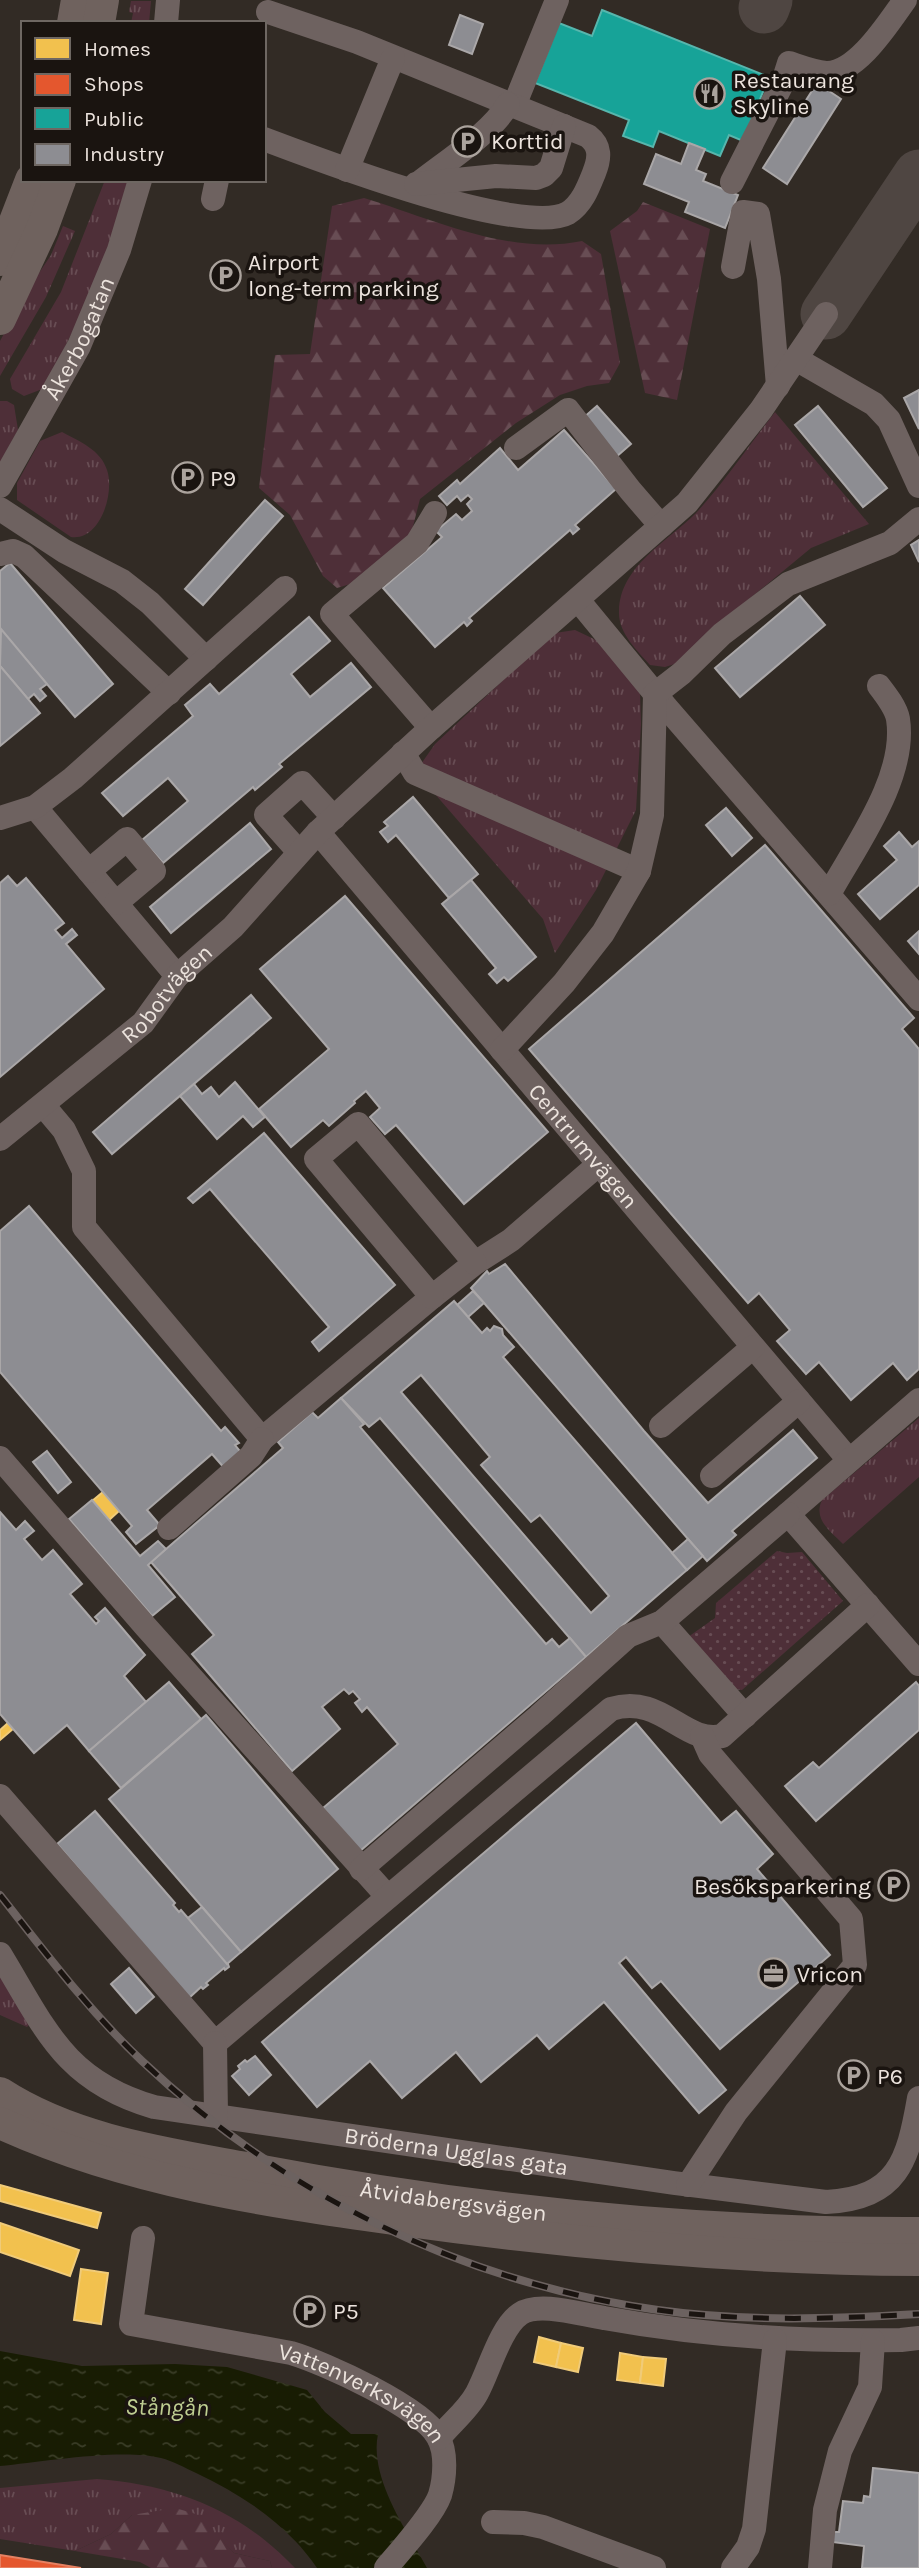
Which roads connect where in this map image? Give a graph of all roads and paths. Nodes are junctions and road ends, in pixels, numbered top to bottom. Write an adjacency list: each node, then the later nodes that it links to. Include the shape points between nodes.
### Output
1 (77, 0): 7 (main road)
2 (103, 0): 8 (main road)
3 (168, 0): 9 (street)
4 (557, 0): 11 (street)
5 (905, 0): 18 (street, via 881,35 853,63 829,73 789,63)
6 (268, 12): 10 (street)
7 (73, 21)
8 (99, 21)
9 (166, 21)
10 (393, 58): 11 (street); 14 (street)
11 (511, 105): 12 (street); 19 (street, via 489,127)
12 (564, 126): 19 (street, via 551,168 544,175); 19 (street, via 596,142 599,153 583,197 567,214 540,219 521,216)
13 (266, 140): 14 (street)
14 (347, 170): 19 (street)
15 (30, 182): 20 (main road)
16 (59, 182): 23 (main road)
17 (139, 182): 27 (street, Åkerbogatan, via 119,250 79,346)
18 (732, 182)
19 (409, 186)
20 (0, 260)
21 (733, 267): 25 (street, via 743,212 758,214)
22 (826, 314): 24 (street, Robotvägen)
23 (0, 319)
24 (796, 359): 25 (street, Robotvägen); 28 (street, via 874,404 889,421)
25 (778, 386): 32 (street, Robotvägen, via 687,503)
26 (516, 448): 32 (street, via 568,410)
27 (0, 486)
28 (919, 486)
29 (0, 509): 36 (street, via 64,551 122,581)
30 (435, 513): 40 (street, via 417,543 332,614)
31 (919, 519): 39 (street, via 890,543 788,584 722,634)
32 (661, 526): 35 (street, Robotvägen)
33 (0, 554): 38 (street, via 13,551 24,556)
34 (285, 588): 36 (street)
35 (578, 600): 39 (street); 40 (street, Robotvägen)
36 (206, 659): 38 (street)
37 (879, 686): 48 (street, via 898,717 888,787)
38 (169, 693): 42 (street)
39 (655, 694): 47 (street, via 652,815); 48 (street)
40 (431, 728): 41 (street, Robotvägen)
41 (403, 753): 44 (street, Robotvägen); 47 (street, via 415,773)
42 (35, 807): 43 (street); 46 (street)
43 (0, 818)
44 (326, 825): 45 (street, Robotvägen); 45 (street, Centrumvägen, via 302,783 266,815); 52 (street, Centrumvägen)
45 (299, 852): 50 (street, Robotvägen, via 233,927)
46 (89, 871): 49 (street); 49 (street, via 127,839 145,860 154,871)
47 (639, 871): 52 (street, via 603,933)
48 (828, 894): 51 (street)
49 (116, 903): 50 (street)
50 (177, 976): 53 (street, Robotvägen, via 143,1023)
51 (919, 999)
52 (502, 1050): 55 (street, Centrumvägen)
53 (43, 1105): 54 (street, Robotvägen); 62 (street, via 64,1130 84,1171 84,1227)
54 (0, 1139)
55 (599, 1164): 56 (street, via 511,1240); 58 (street, Centrumvägen)
56 (475, 1263): 57 (street); 57 (street, via 358,1124 316,1159)
57 (432, 1297): 62 (street)
58 (753, 1347): 60 (street, Centrumvägen); 61 (street)
59 (919, 1399): 64 (street)
60 (799, 1401): 64 (street, Centrumvägen); 65 (street)
61 (661, 1426)
62 (262, 1439): 67 (street, via 251,1456)
63 (0, 1458): 74 (street)
64 (849, 1460): 66 (street)
65 (712, 1476)
66 (788, 1514): 68 (street); 69 (street)
67 (169, 1528)
68 (868, 1605): 70 (street); 71 (street)
69 (662, 1622): 71 (street); 74 (street, via 628,1636)
70 (919, 1664)
71 (745, 1716): 72 (street, via 722,1736)
72 (702, 1736): 75 (street, via 654,1710 625,1704 611,1709); 82 (street, via 709,1754 851,1919 855,1965 736,2112)
73 (0, 1796): 77 (street)
74 (362, 1869): 75 (street)
75 (387, 1896): 77 (street, via 271,2010)
76 (0, 1954): 80 (street, Bröderna Ugglas gata, via 60,2050 79,2070 128,2099)
77 (215, 2043): 80 (street)
78 (0, 2093): 83 (main road, Åtvidabergsvägen, via 34,2113 140,2147 385,2192 634,2221)
79 (919, 2098): 82 (street, Bröderna Ugglas gata, via 905,2157 873,2194 826,2202)
80 (216, 2115): 82 (street, Bröderna Ugglas gata)
81 (0, 2123): 85 (main road, Åtvidabergsvägen, via 138,2173 329,2210 631,2247 792,2258)
82 (688, 2185)
83 (919, 2233)
84 (143, 2238): 89 (street, Vattenverksvägen, via 131,2324 310,2359 424,2419)
85 (919, 2260)
86 (775, 2340): 87 (street, Vattenverksvägen); 89 (street, Vattenverksvägen, via 646,2326 548,2308 522,2312 511,2322 476,2395); 93 (street, via 754,2529)
87 (873, 2341): 88 (street, Vattenverksvägen); 94 (street, via 870,2387 840,2451 825,2510)
88 (913, 2343)
89 (439, 2438): 91 (street, via 444,2475 439,2497)
90 (493, 2522): 92 (street, via 543,2527)
91 (386, 2568)
92 (654, 2568)
93 (733, 2568)
94 (820, 2568)

